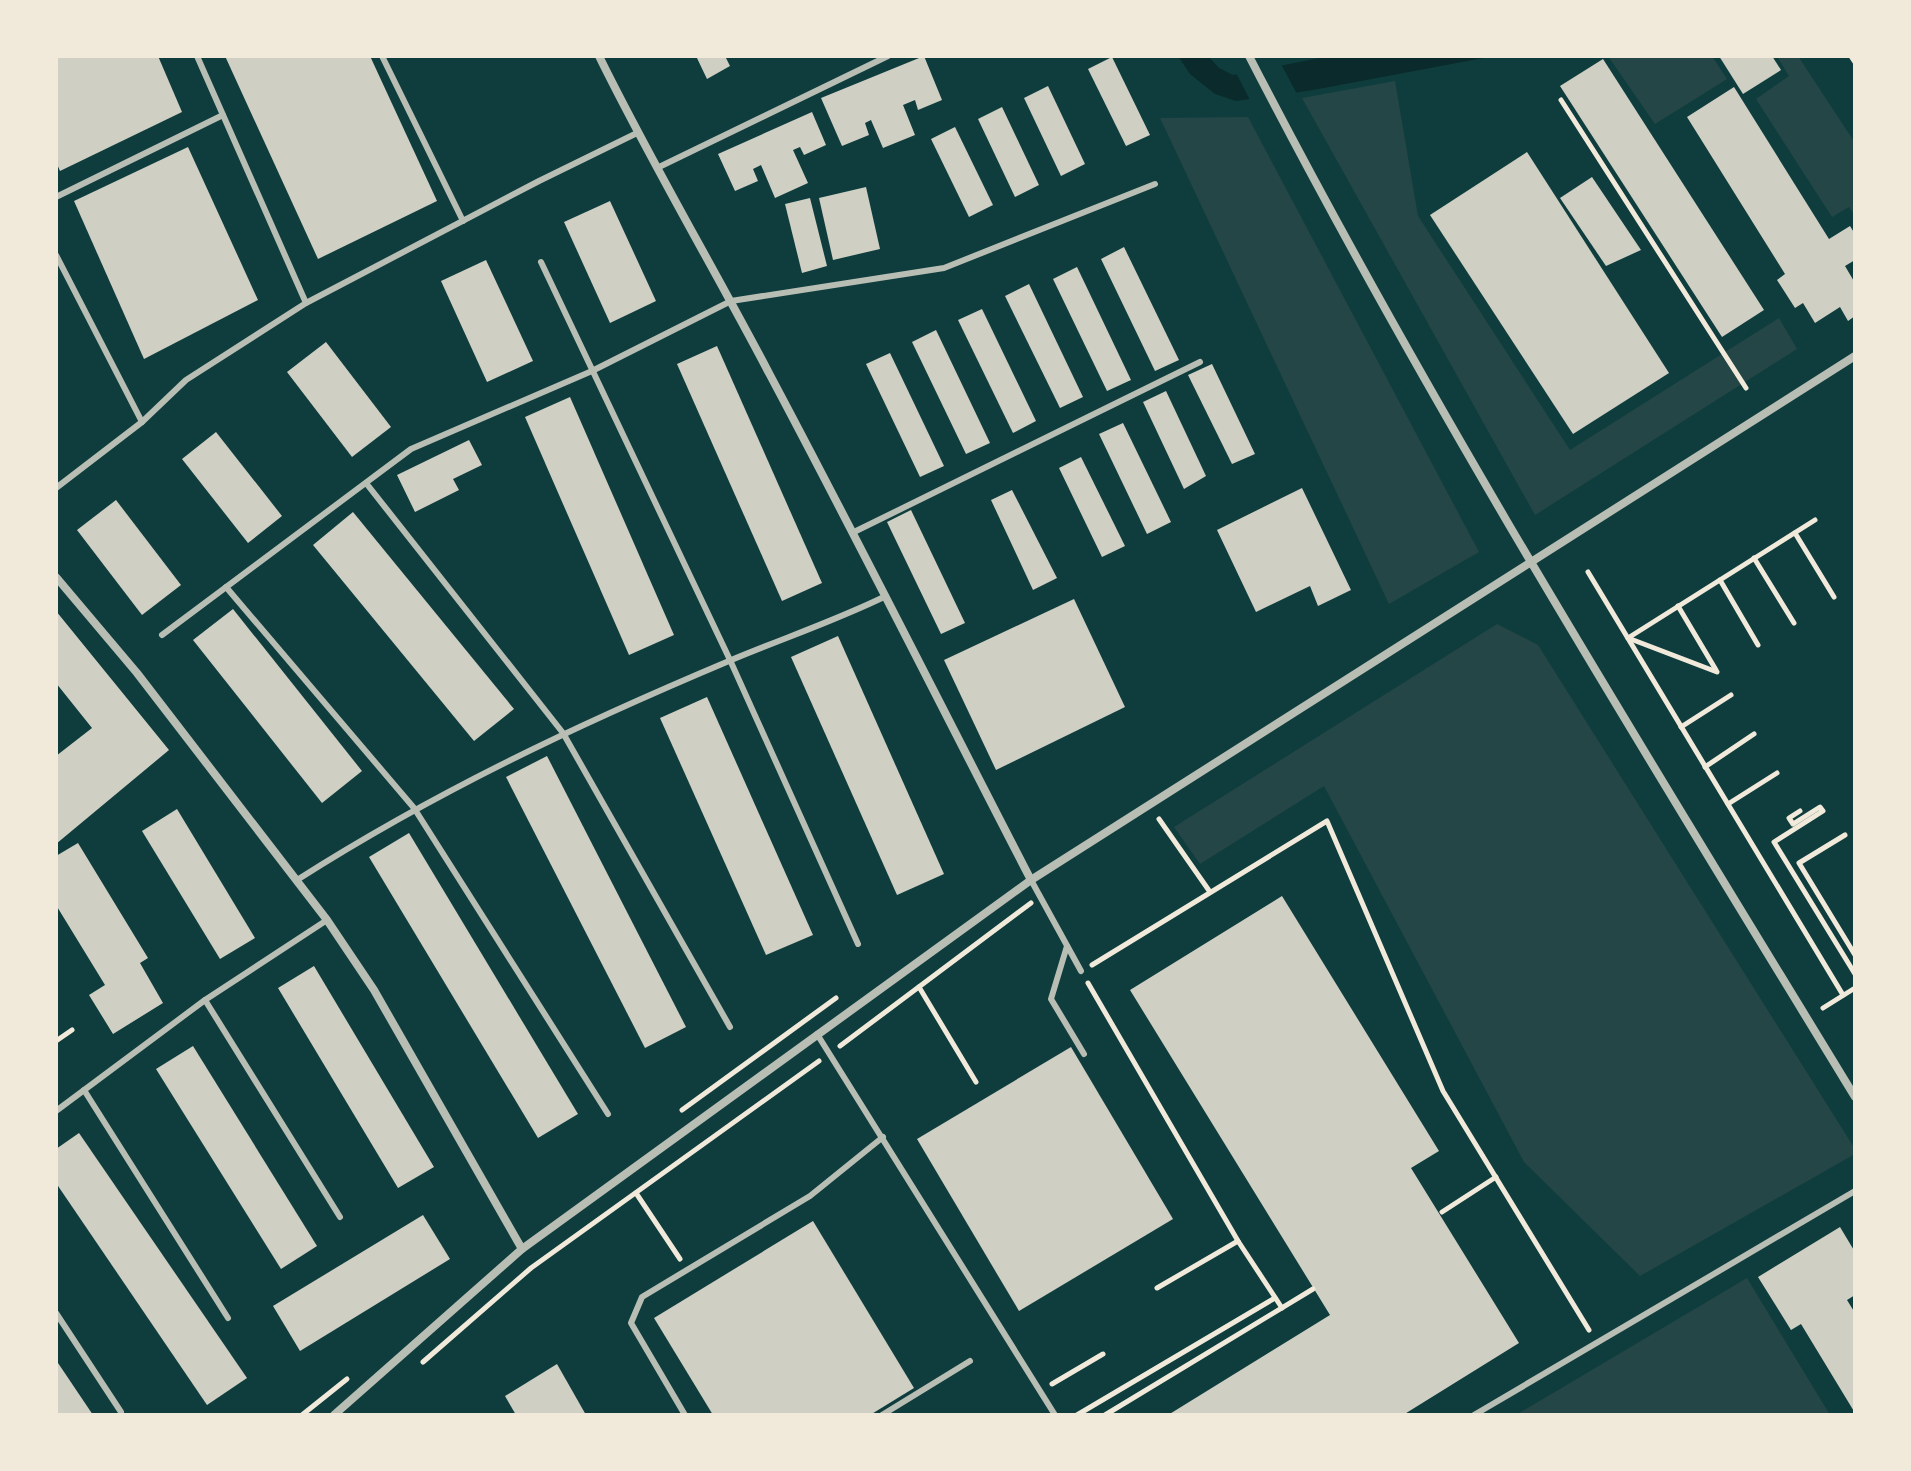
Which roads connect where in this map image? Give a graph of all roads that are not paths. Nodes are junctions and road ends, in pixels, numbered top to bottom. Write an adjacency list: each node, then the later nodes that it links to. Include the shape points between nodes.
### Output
1 (197, 56): 6 (lane)
2 (382, 56): 11 (lane)
3 (599, 56): 7 (street)
4 (888, 56): 8 (lane)
5 (1249, 56): 23 (street, via 1292,142)
6 (223, 115): 10 (lane); 15 (lane)
7 (637, 133): 8 (street); 11 (lane)
8 (657, 168): 14 (street)
9 (1155, 184): 14 (lane, via 944,268)
10 (56, 197)
11 (463, 221): 15 (lane)
12 (56, 255): 19 (lane)
13 (541, 262): 18 (lane)
14 (731, 301): 18 (lane); 22 (street)
15 (306, 303): 19 (lane, via 186,380)
16 (1855, 356): 23 (street)
17 (1200, 362): 22 (lane)
18 (592, 371): 20 (lane, via 411,449); 28 (lane)
19 (142, 422): 21 (lane)
20 (366, 483): 25 (lane); 29 (lane)
21 (56, 488)
22 (854, 532): 26 (street)
23 (1529, 561): 32 (street); 42 (street)
24 (56, 577): 31 (street)
25 (226, 587): 27 (lane); 30 (lane)
26 (886, 596): 28 (lane); 32 (street)
27 (162, 635)
28 (730, 660): 29 (lane); 34 (lane)
29 (563, 733): 30 (lane); 38 (lane)
30 (414, 808): 31 (lane); 44 (lane)
31 (297, 880): 33 (street)
32 (1031, 880): 35 (lane); 39 (street)
33 (327, 920): 37 (lane); 48 (street, via 374,990)
34 (858, 944)
35 (1067, 946): 36 (lane); 40 (lane, via 1051,999)
36 (1081, 971)
37 (205, 1000): 41 (lane); 47 (lane)
38 (730, 1027)
39 (817, 1034): 45 (lane); 48 (street)
40 (1084, 1054)
41 (84, 1090): 43 (lane); 50 (lane)
42 (1855, 1097)
43 (56, 1111)
44 (608, 1114)
45 (883, 1137): 55 (lane, via 810,1196 642,1297 631,1323); 57 (lane)
46 (1855, 1191): 53 (lane)
47 (340, 1217)
48 (522, 1249): 54 (street)
49 (56, 1313): 52 (lane)
50 (228, 1318)
51 (970, 1361): 56 (lane)
52 (121, 1412)
53 (1480, 1414)
54 (334, 1415)
55 (685, 1415)
56 (882, 1415)
57 (1055, 1415)

